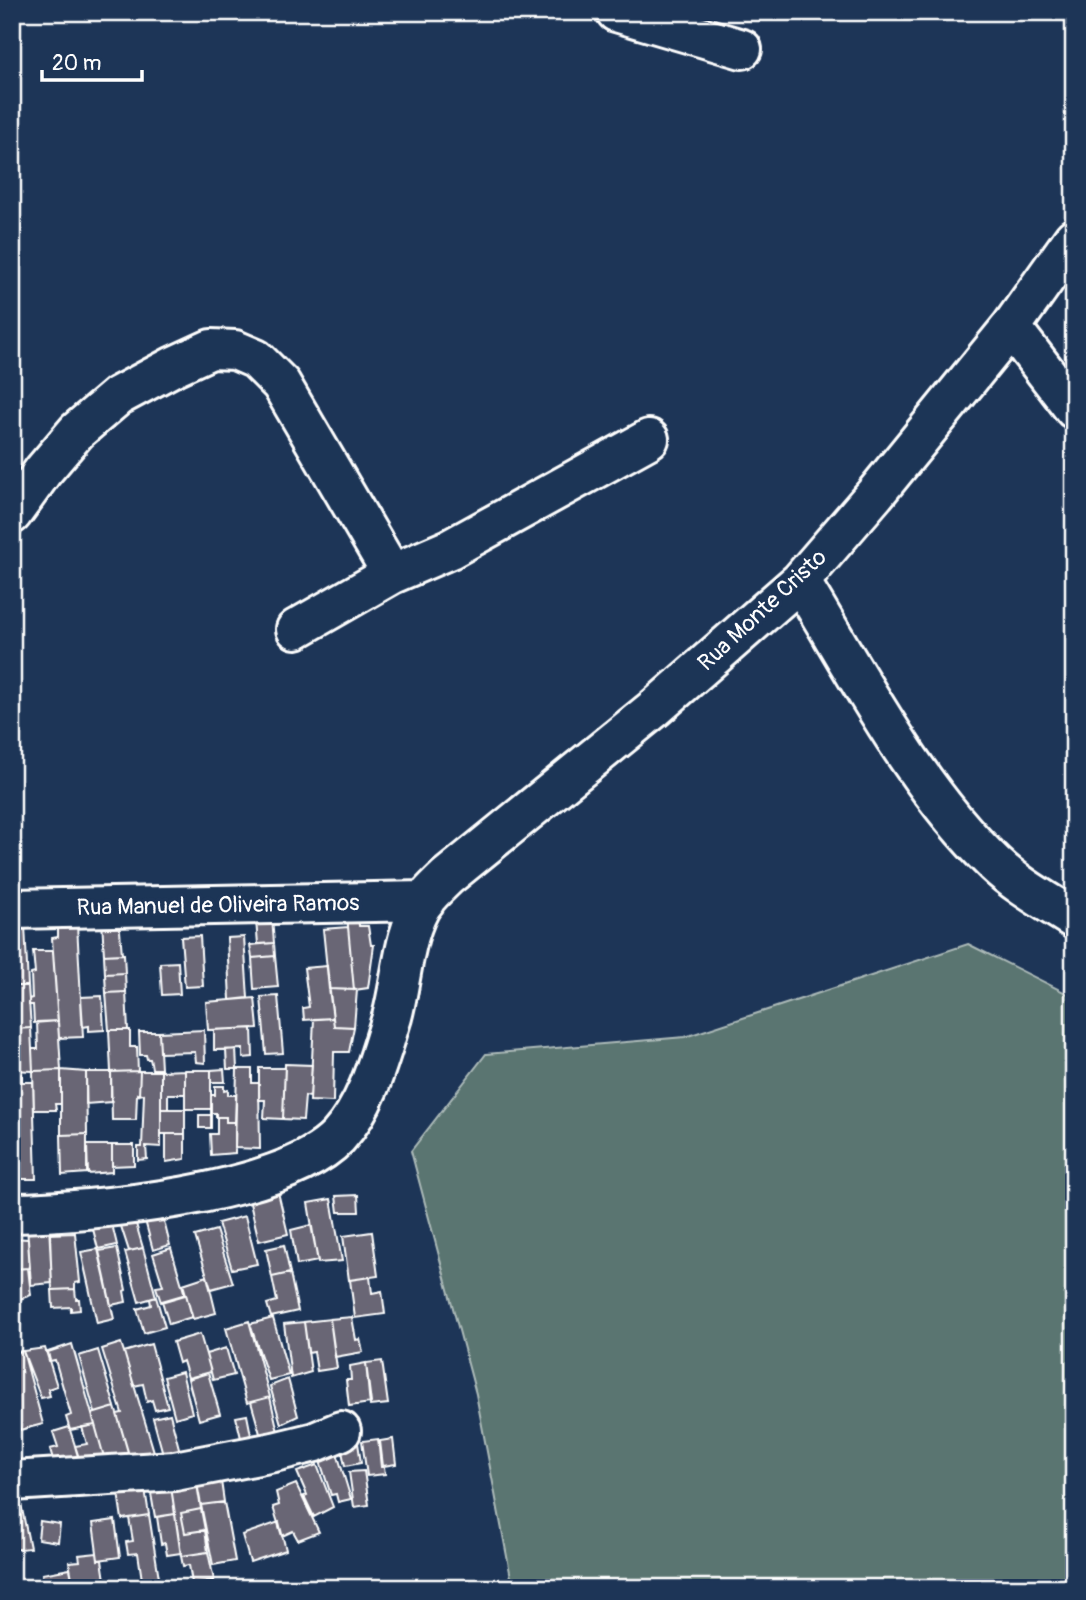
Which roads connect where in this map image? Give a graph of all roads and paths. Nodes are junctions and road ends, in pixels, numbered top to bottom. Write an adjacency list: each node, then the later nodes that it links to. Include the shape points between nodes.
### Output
1 (616, 12): 2 (street)
2 (742, 49)
3 (1074, 238): 4 (street, Rua Monte Cristo)
4 (1011, 327): 5 (street); 9 (street, Rua Monte Cristo)
5 (1074, 409)
6 (649, 439): 8 (street, via 450,549)
7 (12, 514): 8 (street, via 77,431 118,396 211,349 235,350 256,359 281,384)
8 (392, 573): 10 (street)
9 (800, 581): 11 (street, Rua Monte Cristo, via 655,708 447,877); 13 (street, via 876,707 961,831 998,867)
10 (296, 629)
11 (425, 901): 12 (street, Rua Manuel de Oliveira Ramos); 14 (street, Rua Monte Cristo, via 410,934 392,1015 364,1102 337,1138 312,1157 237,1186 137,1203)
12 (12, 909)
13 (1074, 919)
14 (12, 1213)
15 (341, 1431): 16 (street, via 274,1452 175,1471)
16 (12, 1481)

